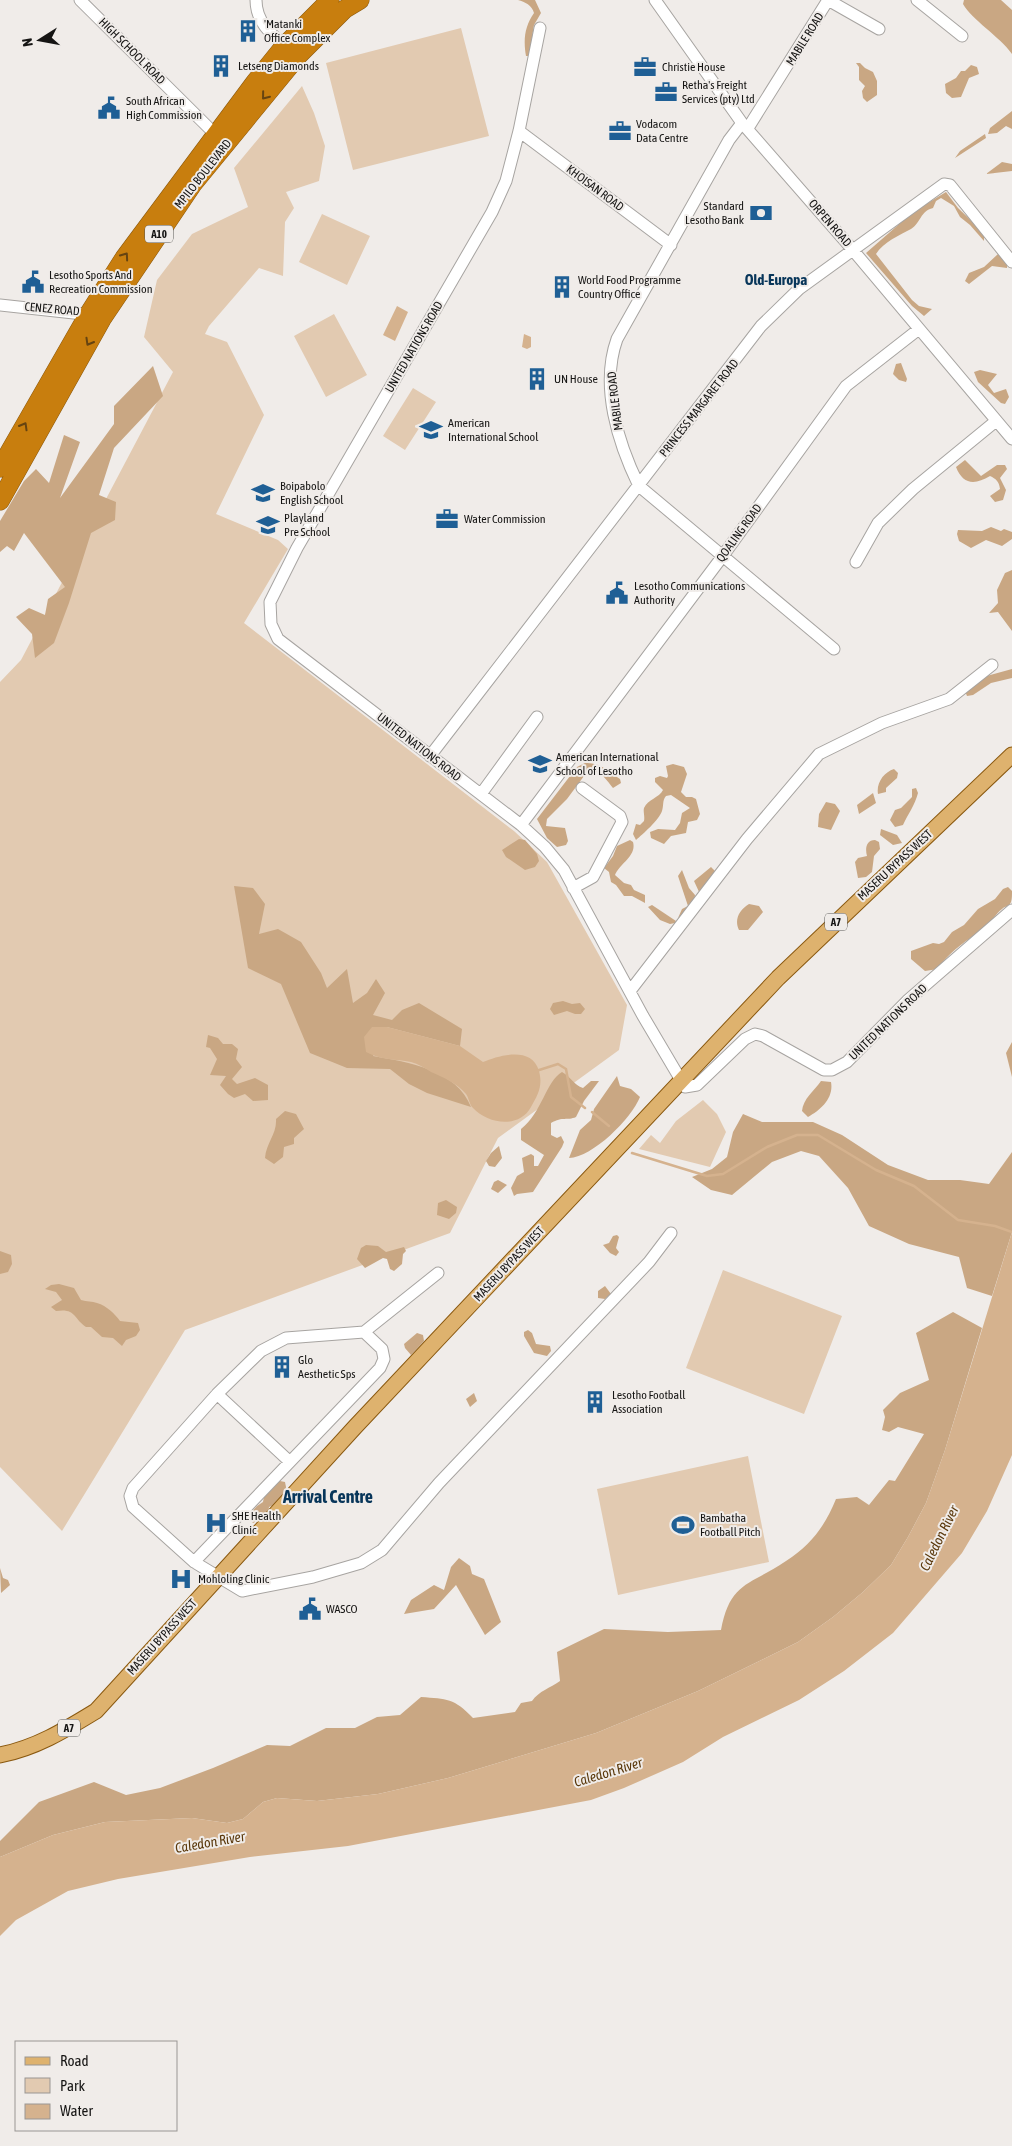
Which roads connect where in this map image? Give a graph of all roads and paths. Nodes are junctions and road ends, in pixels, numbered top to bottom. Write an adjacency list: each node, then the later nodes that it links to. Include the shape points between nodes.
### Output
1 (80, 0): 14 (street, HIGH SCHOOL ROAD)
2 (256, 0): 11 (street, via 256,11 266,30)
3 (330, 0): 11 (highway, MPILO BOULEVARD / A10)
4 (360, 0): 11 (highway, MPILO BOULEVARD / A10)
5 (655, 0): 12 (street, ORPEN ROAD)
6 (828, 0): 9 (street); 12 (street, MABILE ROAD)
7 (917, 0): 10 (street)
8 (540, 28): 13 (street, UNITED NATIONS ROAD)
9 (879, 29)
10 (962, 36)
11 (291, 51): 14 (highway, MPILO BOULEVARD / A10)
12 (745, 125): 15 (street, MABILE ROAD, via 729,140); 16 (street, ORPEN ROAD)
13 (519, 131): 15 (street, KHOISAN ROAD); 31 (street, UNITED NATIONS ROAD, via 506,181 492,212 297,548 270,602 270,624 278,639)
14 (220, 140): 19 (highway, MPILO BOULEVARD / A10, via 193,184)
15 (671, 245): 24 (street, MABILE ROAD, via 632,309 611,356 616,426 625,458)
16 (852, 249): 17 (street, PRINCESS MARGARET ROAD, via 944,184 950,185); 20 (street, ORPEN ROAD); 24 (street, PRINCESS MARGARET ROAD, via 780,305)
17 (1012, 262)
18 (0, 305): 19 (street, CENEZ ROAD)
19 (95, 316): 23 (highway, MPILO BOULEVARD / A10, one-way to 19); 25 (highway, MPILO BOULEVARD / A10, one-way to 25)
20 (918, 329): 21 (street, ORPEN ROAD); 26 (street, QOALING ROAD, via 846,386)
21 (996, 421): 22 (street, ORPEN ROAD); 27 (street, via 913,489 878,523)
22 (1012, 439)
23 (0, 468)
24 (639, 486): 26 (street, MABILE ROAD); 31 (street, PRINCESS MARGARET ROAD)
25 (0, 501)
26 (722, 557): 28 (street, MABILE ROAD); 35 (street, QOALING ROAD)
27 (856, 562)
28 (834, 649)
29 (992, 664): 38 (street, via 949,699 882,724 819,754 747,839)
30 (537, 717): 34 (street)
31 (430, 756): 34 (street, UNITED NATIONS ROAD)
32 (1012, 756): 39 (main road, MASERU BYPASS WEST / A7, via 778,978)
33 (582, 788): 36 (street, via 620,816 622,822 593,877)
34 (481, 794): 35 (street, UNITED NATIONS ROAD)
35 (521, 825): 36 (street, UNITED NATIONS ROAD, via 545,847)
36 (574, 888): 38 (street, UNITED NATIONS ROAD)
37 (1012, 910): 39 (street, UNITED NATIONS ROAD, via 907,1001 847,1062 832,1070 824,1070 754,1034 697,1085 685,1087)
38 (630, 991): 39 (street, UNITED NATIONS ROAD)
39 (680, 1082): 46 (main road, MASERU BYPASS WEST / A7)
40 (672, 1233): 46 (street, via 594,1322 439,1483 382,1550 361,1563 313,1577 242,1591)
41 (438, 1274): 42 (street)
42 (364, 1332): 43 (street, via 286,1338 261,1351); 44 (street, via 382,1349 384,1359 380,1368)
43 (218, 1394): 44 (street); 45 (street, via 133,1488 130,1496 133,1506)
44 (289, 1461): 45 (street)
45 (194, 1562): 46 (street)
46 (216, 1577): 47 (main road, MASERU BYPASS WEST / A7, via 96,1710 46,1740 22,1751)
47 (0, 1755)

